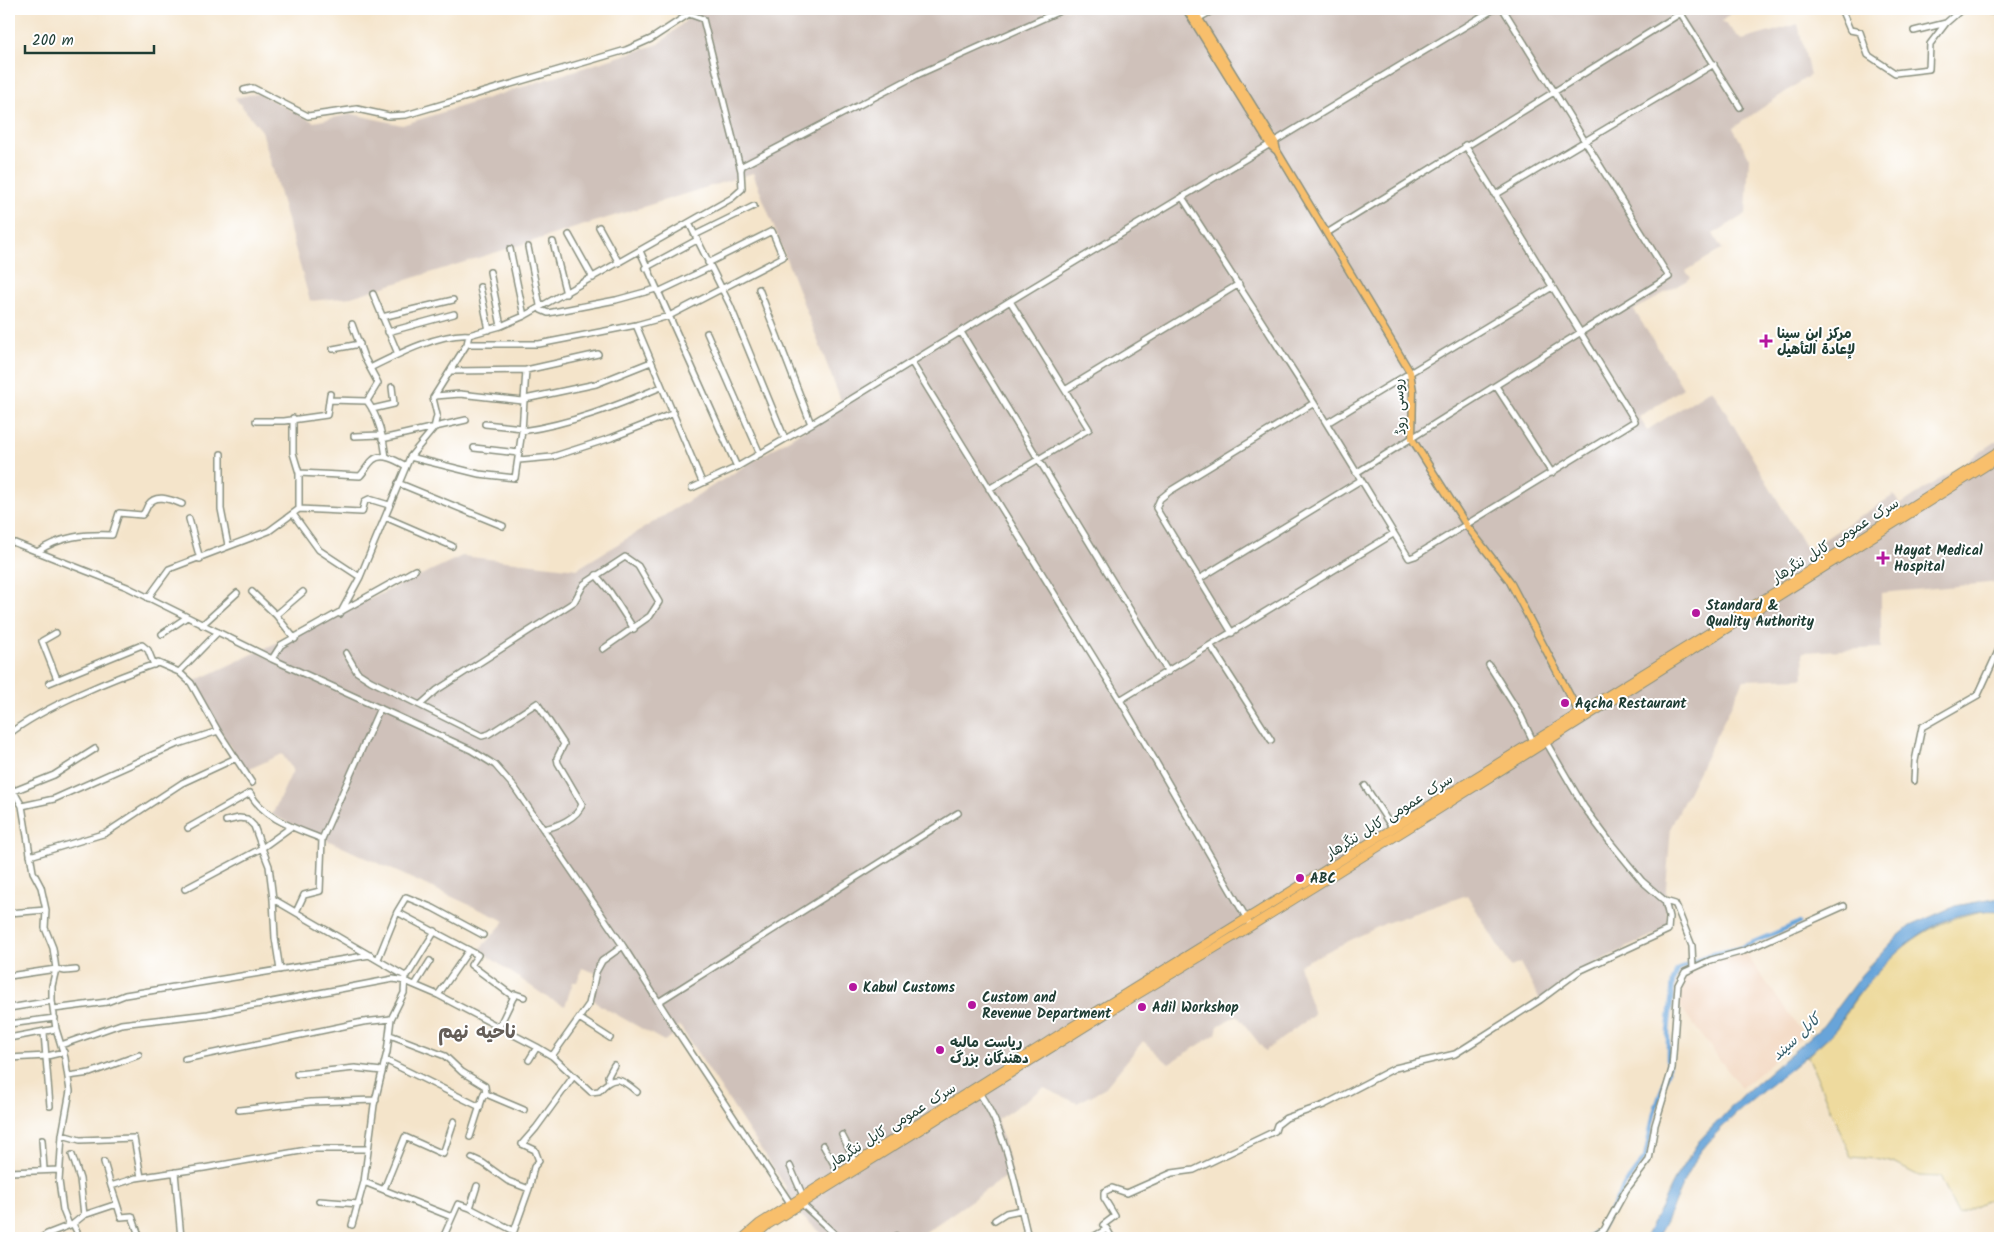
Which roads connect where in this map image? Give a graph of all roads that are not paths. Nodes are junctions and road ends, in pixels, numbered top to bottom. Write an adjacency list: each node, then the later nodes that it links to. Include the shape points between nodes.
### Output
1 (1064, 9): 21 (street, via 919,74 742,166)
2 (1186, 9): 19 (main road, روسی روڈ)
3 (1193, 9): 11 (main road, روسی روڈ)
4 (1215, 9): 11 (street)
5 (1494, 9): 19 (street)
6 (1503, 9): 16 (street)
7 (1841, 9): 12 (street, via 1850,30 1860,32 1868,55 1895,73 1929,69 1930,44)
8 (688, 11): 15 (street, via 651,39 626,50 406,115 389,116 357,110 308,116 253,88); 21 (street, via 703,19)
9 (1679, 11): 14 (street); 16 (street)
10 (2000, 12): 12 (street, via 1962,9)
11 (1199, 18): 19 (main road, روسی روڈ)
12 (1946, 23): 13 (street)
13 (1914, 31)
14 (1714, 64): 17 (street); 18 (street)
15 (244, 90)
16 (1554, 90): 18 (street); 20 (street)
17 (1740, 107)
18 (1584, 142): 22 (street); 61 (street, via 1669,277)
19 (1272, 143): 23 (street); 27 (main road, روسی روڈ)
20 (1465, 145): 22 (street); 27 (street)
21 (741, 171): 25 (street, via 742,188 738,194)
22 (1495, 195): 41 (street)
23 (1182, 197): 39 (street); 48 (street)
24 (754, 206): 29 (street)
25 (689, 222): 29 (street); 33 (street)
26 (599, 227): 34 (street)
27 (1327, 233): 73 (main road, روسی روڈ)
28 (569, 235): 38 (street)
29 (696, 238): 35 (street); 36 (street)
30 (552, 242): 46 (street)
31 (528, 247): 49 (street)
32 (510, 249): 51 (street)
33 (640, 251): 34 (street); 36 (street)
34 (619, 263): 38 (street)
35 (710, 265): 42 (street); 42 (street, via 773,232 783,257); 44 (street)
36 (645, 268): 44 (street)
37 (490, 272): 56 (street)
38 (593, 278): 46 (street)
39 (1239, 284): 77 (street); 83 (street)
40 (480, 287): 57 (street)
41 (1552, 287): 61 (street); 73 (street)
42 (722, 288): 52 (street); 96 (street)
43 (760, 289): 91 (street)
44 (657, 291): 49 (street, via 548,313 541,310); 52 (street)
45 (373, 294): 53 (street)
46 (566, 294): 49 (street)
47 (453, 300): 53 (street)
48 (1010, 301): 59 (street); 77 (street)
49 (542, 307): 51 (street)
50 (454, 314): 58 (street)
51 (524, 316): 56 (street)
52 (668, 316): 55 (street); 108 (street)
53 (382, 317): 58 (street)
54 (352, 324): 63 (street)
55 (636, 325): 64 (street, via 538,344); 68 (street)
56 (501, 326): 57 (street)
57 (489, 330): 62 (street)
58 (388, 332): 66 (street)
59 (961, 332): 69 (street); 105 (street)
60 (707, 333): 101 (street)
61 (1581, 333): 74 (street); 111 (street, via 1635,421)
62 (469, 335): 64 (street); 66 (street, via 442,339)
63 (360, 344): 65 (street); 70 (street)
64 (467, 344): 72 (street)
65 (333, 349)
66 (398, 354): 70 (street)
67 (598, 354): 71 (street)
68 (650, 362): 76 (street); 81 (street, via 596,384)
69 (912, 363): 91 (street); 116 (street)
70 (370, 368): 82 (street, via 378,383)
71 (526, 370): 72 (street); 81 (street)
72 (452, 371): 79 (street)
73 (1410, 372): 89 (street); 97 (main road, روسی روڈ)
74 (1496, 386): 97 (street); 111 (street)
75 (392, 387): 84 (street, via 394,404)
76 (661, 387): 85 (street); 93 (street, via 597,414 546,428)
77 (1065, 390): 105 (street, via 1089,430)
78 (330, 394): 80 (street)
79 (435, 396): 81 (street, via 460,394); 92 (street, via 437,415)
80 (329, 400): 82 (street); 86 (street, via 327,415)
81 (524, 400): 93 (street)
82 (367, 401): 84 (street)
83 (1314, 403): 89 (street); 135 (street, via 1160,499 1156,508)
84 (372, 409): 95 (street)
85 (674, 413): 106 (street, via 552,457); 113 (street)
86 (293, 418): 87 (street, via 284,421); 109 (street, via 293,453)
87 (256, 420)
88 (466, 420): 92 (street)
89 (1327, 423): 110 (street)
90 (485, 424): 93 (street)
91 (811, 424): 96 (street)
92 (434, 428): 95 (street); 104 (street)
93 (522, 430): 99 (street)
94 (354, 436): 95 (street)
95 (381, 437): 103 (street)
96 (785, 439): 101 (street)
97 (1412, 439): 110 (street); 124 (main road, روسی روڈ)
98 (474, 448): 99 (street)
99 (519, 453): 106 (street)
100 (222, 454): 127 (street, via 221,509)
101 (760, 454): 108 (street)
102 (1997, 456): 131 (highway, سرک عمومی کابل ننگرهار)
103 (386, 457): 107 (street); 109 (street, via 373,459 360,476)
104 (410, 457): 106 (street, via 479,474 511,478 517,474); 107 (street)
105 (1040, 459): 116 (street); 158 (street)
106 (519, 460)
107 (406, 466): 114 (street)
108 (738, 467): 113 (street)
109 (299, 473): 119 (street)
110 (1356, 473): 112 (street)
111 (1552, 473): 124 (street)
112 (1361, 480): 125 (street); 135 (street)
113 (702, 482): 115 (street)
114 (398, 483): 118 (street); 123 (street)
115 (692, 488)
116 (989, 489): 161 (street)
117 (182, 504): 129 (street, via 164,498 155,500 149,502 142,515 119,513 112,535 85,534 56,541)
118 (389, 505): 119 (street, via 369,499 365,501 362,512); 121 (street)
119 (299, 509): 120 (street)
120 (293, 514): 127 (street, via 269,532); 134 (street, via 320,550)
121 (385, 518): 128 (street); 134 (street)
122 (189, 519): 130 (street)
123 (503, 526)
124 (1467, 526): 125 (street, via 1409,558); 164 (main road, روسی روڈ, via 1509,580)
125 (1393, 534): 146 (street)
126 (15, 543): 129 (street)
127 (228, 545): 130 (street)
128 (452, 546)
129 (37, 552): 139 (street)
130 (200, 559): 139 (street, via 169,569)
131 (1830, 561): 164 (highway, سرک عمومی کابل ننگرهار); 169 (highway, سرک عمومی کابل ننگرهار)
132 (415, 570): 140 (street)
133 (596, 575): 144 (street); 144 (street, via 625,557 638,566 659,602 650,616); 162 (street, via 584,584 574,602 437,690)
134 (360, 577): 140 (street)
135 (1199, 579): 146 (street)
136 (252, 592): 141 (street)
137 (303, 592): 141 (street)
138 (236, 593): 143 (street)
139 (148, 598): 142 (street)
140 (340, 614): 149 (street)
141 (276, 615): 149 (street)
142 (187, 617): 143 (street); 148 (street)
143 (202, 625): 145 (street)
144 (634, 629): 152 (street)
145 (218, 632): 154 (street); 157 (street)
146 (1232, 632): 150 (street)
147 (56, 634): 159 (street, via 42,641)
148 (162, 634)
149 (295, 639): 154 (street, via 281,645)
150 (1211, 646): 158 (street); 167 (street)
151 (2000, 647): 172 (street, via 1978,695 1922,727)
152 (603, 649)
153 (346, 653): 162 (street, via 357,672)
154 (272, 659): 163 (street)
155 (154, 665): 157 (street, via 158,663); 159 (street, via 148,650 142,645); 166 (street, via 76,696 21,724)
156 (1489, 665): 168 (street, via 1521,716)
157 (179, 672): 165 (street, via 192,683)
158 (1168, 672): 161 (street)
159 (57, 679): 160 (street)
160 (49, 683)
161 (1120, 700): 196 (street)
162 (420, 705): 183 (street, via 482,736 537,703 564,744 558,763 582,804 562,823)
163 (380, 708): 183 (street, via 471,750 495,765); 185 (street)
164 (1578, 713): 168 (highway, سرک عمومی کابل ننگرهار)
165 (218, 731): 171 (street); 178 (street, via 175,745 54,799)
166 (9, 734)
167 (1272, 740)
168 (1532, 741): 177 (highway, سرک عمومی کابل ننگرهار)
169 (1546, 742): 177 (highway, سرک عمومی کابل ننگرهار); 190 (street, via 1584,807 1610,842 1642,881)
170 (95, 750): 176 (street, via 54,774)
171 (236, 758): 174 (street); 187 (street, via 182,783 106,833)
172 (1914, 782)
173 (9, 783): 176 (street)
174 (252, 783)
175 (1365, 786): 184 (street)
176 (14, 791): 178 (street)
177 (1451, 798): 184 (highway, سرک عمومی کابل ننگرهار); 196 (highway, سرک عمومی کابل ننگرهار)
178 (22, 806): 187 (street)
179 (958, 813): 215 (street)
180 (226, 821): 186 (street, via 246,819 254,826)
181 (291, 827): 182 (street, via 262,811 250,793); 185 (street); 186 (street)
182 (188, 828)
183 (543, 829): 199 (street)
184 (1393, 829): 196 (highway, سرک عمومی کابل ننگرهار)
185 (322, 839): 193 (street, via 320,891 304,895)
186 (262, 848): 188 (street); 189 (street, via 269,866)
187 (30, 856): 192 (street)
188 (185, 889)
189 (274, 898): 193 (street); 207 (street)
190 (1668, 902): 204 (street, via 1678,908 1689,934); 287 (street, via 1668,930 1579,972 1455,1054 1395,1068 1324,1105 1286,1118 1274,1131 1194,1170 1172,1173 1127,1193 1112,1188 1104,1192 1115,1216 1102,1225)
191 (1844, 906): 204 (street, via 1744,950)
192 (46, 910): 195 (street); 205 (street, via 45,928 53,948)
193 (296, 912): 201 (street)
194 (397, 912): 197 (street); 198 (street, via 406,897 410,898); 202 (street)
195 (9, 913)
196 (1249, 923): 246 (highway, سرک عمومی کابل ننگرهار); 262 (highway, سرک عمومی کابل ننگرهار)
197 (435, 931): 200 (street); 209 (street)
198 (483, 935)
199 (623, 946): 215 (street); 219 (street, via 602,961 596,972 590,1004)
200 (469, 950): 211 (street); 212 (street, via 478,956 471,965)
201 (370, 955): 202 (street); 207 (street)
202 (378, 959): 209 (street)
203 (430, 961): 210 (street)
204 (1693, 968): 299 (street, via 1685,972 1678,985 1672,1069 1648,1160 1626,1190 1604,1230)
205 (56, 969): 206 (street, via 65,972); 208 (street); 214 (street)
206 (76, 970)
207 (280, 970): 217 (street)
208 (9, 976)
209 (405, 978): 210 (street); 220 (street, via 404,993); 228 (street, via 208,1014 121,1024)
210 (415, 985): 211 (street)
211 (438, 995): 222 (street)
212 (514, 996): 213 (street, via 516,993); 222 (street)
213 (524, 997)
214 (52, 1001): 216 (street); 217 (street)
215 (660, 1001): 279 (street, via 674,1028)
216 (9, 1008)
217 (54, 1009): 218 (street)
218 (55, 1018): 221 (street); 223 (street)
219 (579, 1018): 227 (street); 233 (street)
220 (391, 1019): 225 (street); 235 (street, via 362,1022)
221 (9, 1024)
222 (498, 1028): 229 (street)
223 (56, 1029): 224 (street); 228 (street)
224 (44, 1033): 226 (street); 232 (street)
225 (390, 1035): 236 (street); 245 (street, via 445,1056 462,1072 485,1086)
226 (9, 1038)
227 (610, 1038)
228 (61, 1045): 230 (street)
229 (537, 1047): 233 (street); 237 (street)
230 (64, 1052): 232 (street); 241 (street)
231 (140, 1055): 241 (street)
232 (47, 1056): 234 (street); 248 (street)
233 (552, 1056): 242 (street)
234 (9, 1058)
235 (185, 1059)
236 (385, 1060): 239 (street); 249 (street)
237 (529, 1060)
238 (614, 1065): 243 (street, via 608,1076)
239 (382, 1071): 240 (street, via 355,1068); 247 (street)
240 (297, 1074)
241 (68, 1076): 254 (street, via 69,1102)
242 (573, 1077): 243 (street, via 591,1092 599,1091); 274 (street, via 522,1144 535,1150 539,1161 534,1167)
243 (609, 1082): 244 (street, via 619,1080)
244 (637, 1092)
245 (486, 1093): 249 (street); 251 (street)
246 (980, 1094): 275 (highway, سرک عمومی کابل ننگرهار); 281 (street, via 1012,1164)
247 (376, 1100): 250 (street, via 310,1102); 258 (street)
248 (50, 1106)
249 (480, 1107): 255 (street)
250 (239, 1110)
251 (524, 1110)
252 (454, 1121): 273 (street, via 443,1154 404,1137)
253 (842, 1134): 262 (street)
254 (62, 1136): 265 (street); 269 (street, via 80,1140 134,1138)
255 (470, 1137)
256 (42, 1140): 264 (street)
257 (823, 1145): 268 (street)
258 (368, 1149): 267 (street, via 312,1149); 270 (street)
259 (72, 1155): 282 (street, via 80,1179)
260 (472, 1158): 274 (street)
261 (104, 1162): 271 (street)
262 (856, 1162): 268 (highway, سرک عمومی کابل ننگرهار)
263 (790, 1166): 275 (street)
264 (44, 1169): 265 (street); 266 (street)
265 (59, 1170): 285 (street, via 63,1210)
266 (9, 1172)
267 (175, 1172): 269 (street); 291 (street)
268 (839, 1173): 275 (highway, سرک عمومی کابل ننگرهار)
269 (141, 1177): 271 (street)
270 (364, 1182): 273 (street); 278 (street)
271 (111, 1186): 277 (street)
272 (477, 1186): 280 (street)
273 (384, 1189): 283 (street)
274 (529, 1190): 280 (street, via 514,1231)
275 (803, 1200): 279 (highway, سرک عمومی کابل ننگرهار); 295 (street)
276 (320, 1201): 278 (street)
277 (117, 1204): 282 (street); 290 (street, via 121,1217 132,1216)
278 (359, 1204): 286 (street)
279 (792, 1206): 293 (highway, سرک عمومی کابل ننگرهار, via 759,1224); 294 (highway, سرک عمومی کابل ننگرهار)
280 (470, 1208): 283 (street, via 458,1204)
281 (1021, 1210): 284 (street, via 1006,1213); 296 (street)
282 (84, 1215): 285 (street)
283 (452, 1217): 292 (street)
284 (995, 1220)
285 (71, 1224): 288 (street); 289 (street)
286 (352, 1225)
287 (1107, 1229): 297 (street); 298 (street)
288 (41, 1238)
289 (80, 1238)
290 (140, 1238)
291 (180, 1238)
292 (443, 1238)
293 (743, 1238)
294 (752, 1238)
295 (838, 1238)
296 (1031, 1238)
297 (1091, 1238)
298 (1112, 1238)
299 (1591, 1238)

